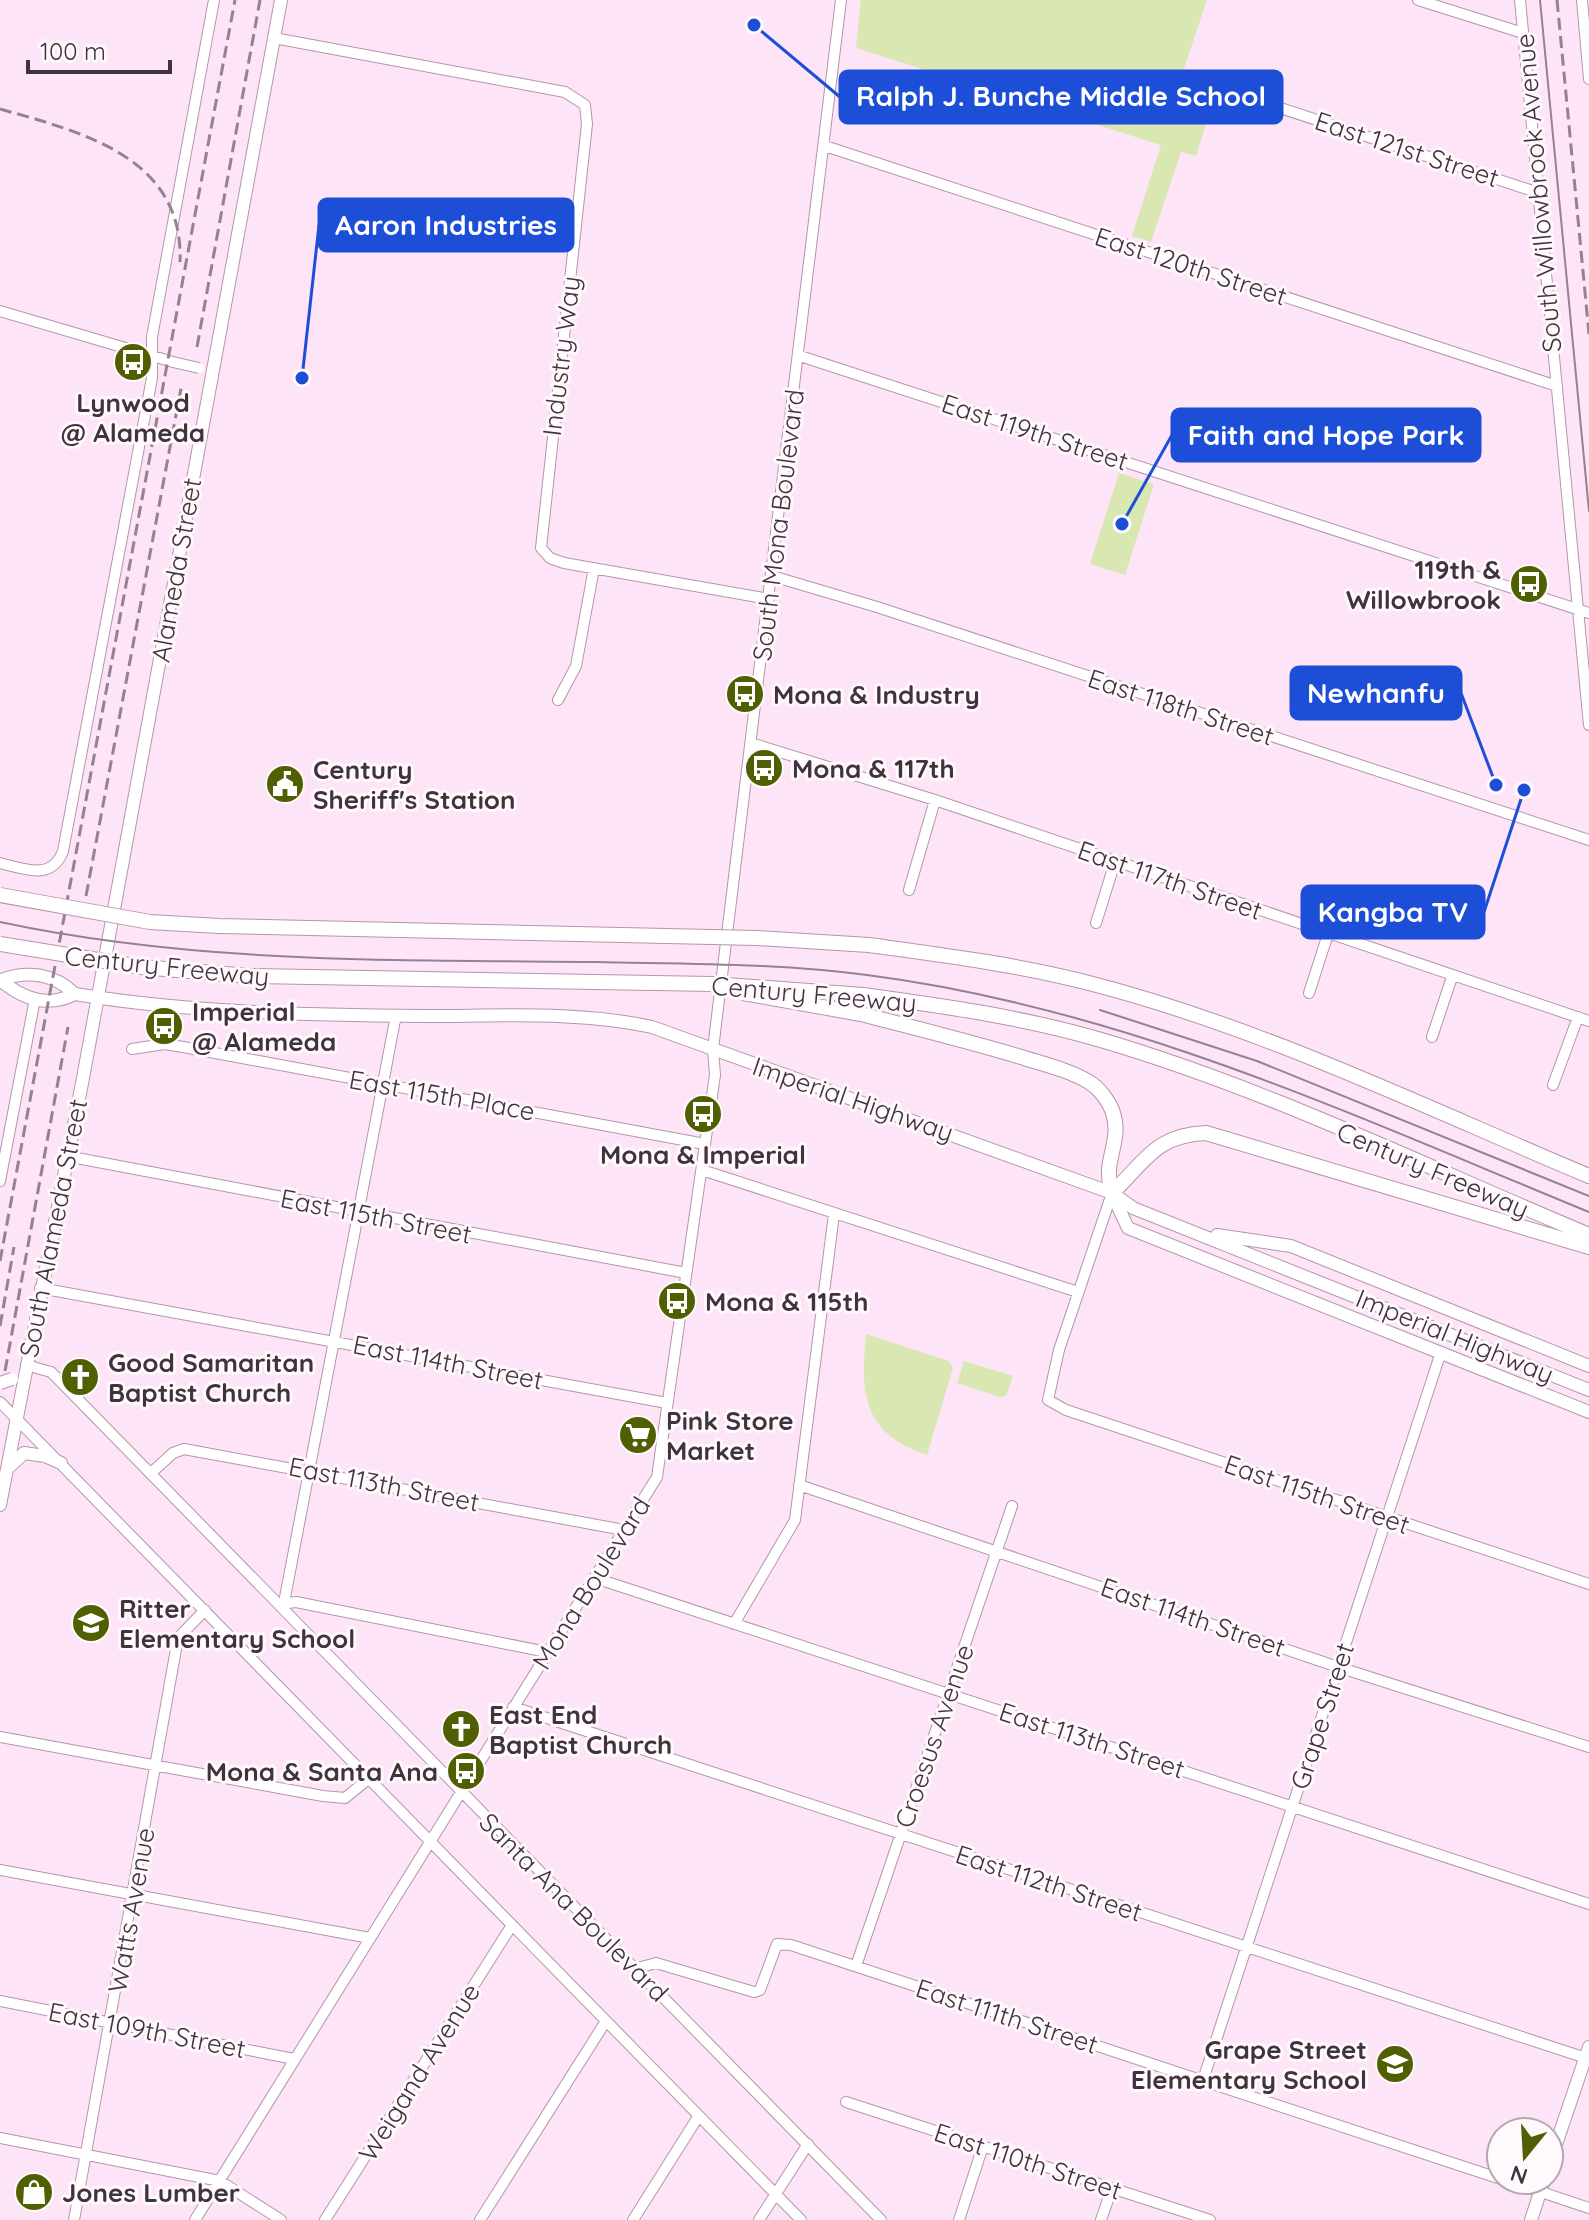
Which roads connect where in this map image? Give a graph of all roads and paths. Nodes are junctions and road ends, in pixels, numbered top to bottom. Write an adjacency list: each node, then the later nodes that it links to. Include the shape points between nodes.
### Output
1 (214, 0): 15 (street, via 152,337)
2 (281, 0): 8 (main road, Alameda Street)
3 (841, 0): 11 (street, South Mona Boulevard)
4 (1418, 0): 7 (street)
5 (1520, 0): 7 (street, South Willowbrook Avenue)
6 (1582, 0): 10 (street)
7 (1523, 33): 12 (street, South Willowbrook Avenue)
8 (274, 38): 16 (main road, Alameda Street); 18 (street, Industry Way, via 565,92 585,105 540,540 544,552 556,561)
9 (1183, 76): 12 (street, East 121st Street)
10 (1589, 79)
11 (825, 146): 14 (street, South Mona Boulevard); 17 (street, East 120th Street)
12 (1539, 193): 17 (street, South Willowbrook Avenue)
13 (0, 311): 15 (street)
14 (800, 356): 19 (street, South Mona Boulevard); 21 (street, East 119th Street)
15 (153, 357): 16 (street, bridge); 29 (street, via 61,856 52,868 39,871)
16 (206, 369): 40 (main road, Alameda Street)
17 (1557, 386): 21 (street, South Willowbrook Avenue)
18 (594, 568): 20 (street, Industry Way); 23 (street, via 576,666)
19 (772, 576): 20 (street, South Mona Boulevard); 27 (street, East 118th Street)
20 (769, 599): 25 (street, South Mona Boulevard)
21 (1576, 609): 22 (street, East 119th Street); 24 (street, South Willowbrook Avenue)
22 (1589, 613)
23 (558, 700)
24 (1589, 725)
25 (751, 743): 26 (street, East 117th Street); 46 (street, South Mona Boulevard)
26 (935, 800): 28 (street, East 117th Street); 30 (street)
27 (1589, 840)
28 (1115, 862): 32 (street); 33 (street, East 117th Street)
29 (0, 863)
30 (909, 890)
31 (0, 895): 52 (highway, Century Freeway, bridge, via 150,922 757,938 985,960 1167,1007 1326,1066)
32 (1096, 923)
33 (1328, 934): 35 (street, East 117th Street); 38 (street)
34 (0, 944): 37 (highway, Century Freeway, bridge, via 129,966 249,976)
35 (1452, 977): 43 (street, East 117th Street); 44 (street)
36 (0, 980): 39 (main road, Imperial Highway, via 20,973 54,979); 41 (main road, Imperial Highway, via 16,995)
37 (712, 984): 54 (highway, bridge, via 767,1000 941,1033 1049,1066 1096,1087 1112,1110 1115,1125 1105,1172); 58 (highway, Century Freeway, bridge, via 863,995 1036,1023 1151,1055)
38 (1309, 993)
39 (75, 994): 40 (main road, Imperial Highway); 41 (main road, Imperial Highway, via 56,1003)
40 (98, 998): 42 (main road, Imperial Highway); 50 (main road, South Alameda Street)
41 (35, 999): 53 (street)
42 (396, 1015): 46 (main road, Imperial Highway, via 628,1021); 47 (street)
43 (1583, 1019): 48 (street)
44 (1432, 1037)
45 (132, 1049): 47 (street, East 115th Place, via 165,1044)
46 (713, 1049): 49 (street, Mona Boulevard, via 715,1075); 54 (main road, Imperial Highway)
47 (382, 1085): 49 (street, East 115th Place); 55 (street)
48 (1553, 1085)
49 (705, 1144): 51 (street, Mona Boulevard)
50 (66, 1156): 55 (street, East 115th Street); 61 (main road, South Alameda Street)
51 (702, 1170): 56 (street); 60 (street, Mona Boulevard)
52 (1589, 1176)
53 (0, 1181)
54 (1112, 1193): 57 (main road, Imperial Highway, via 1133,1208); 59 (highway, via 1165,1142 1206,1133); 62 (street); 64 (main road, via 1128,1228)
55 (358, 1213): 60 (street, East 115th Street); 63 (street)
56 (834, 1214): 62 (street); 77 (street)
57 (1194, 1232): 66 (main road, via 1291,1246); 68 (main road, Imperial Highway)
58 (1589, 1235)
59 (1589, 1247)
60 (686, 1273): 69 (street, Mona Boulevard)
61 (40, 1288): 63 (street, East 114th Street); 65 (main road, South Alameda Street)
62 (1078, 1292): 80 (street, East 115th Street, via 1048,1400)
63 (333, 1341): 69 (street, East 114th Street); 75 (street)
64 (1441, 1352): 71 (main road); 80 (street, Grape Street)
65 (26, 1365): 67 (main road); 72 (main road, South Alameda Street); 76 (street, Santa Ana Boulevard, via 51,1372)
66 (1589, 1366)
67 (6, 1381)
68 (1589, 1390)
69 (667, 1403): 81 (street, Mona Boulevard, via 657,1477)
70 (2, 1404): 72 (street)
71 (1589, 1412)
72 (16, 1418): 73 (street); 74 (main road, South Alameda Street)
73 (61, 1463): 74 (main road, via 24,1453); 86 (street)
74 (6, 1470): 78 (main road, South Alameda Street)
75 (310, 1470): 76 (street, East 113th Street, via 184,1449); 81 (street, East 113th Street); 85 (street)
76 (151, 1473): 85 (street, Santa Ana Boulevard)
77 (799, 1485): 82 (street, East 114th Street); 87 (street, via 795,1520)
78 (0, 1505)
79 (1012, 1506): 82 (street, Croesus Avenue)
80 (1387, 1519): 84 (street, East 115th Street); 89 (street, Grape Street)
81 (624, 1530): 83 (street, Mona Boulevard)
82 (997, 1550): 89 (street, East 114th Street); 90 (street, Croesus Avenue)
83 (595, 1578): 87 (street, East 113th Street); 88 (street, Mona Boulevard)
84 (1589, 1584)
85 (283, 1608): 88 (street, via 296,1602); 96 (street, Santa Ana Boulevard)
86 (205, 1610): 94 (street, Watts Avenue, via 178,1638); 95 (street)
87 (734, 1624): 90 (street, East 113th Street)
88 (547, 1652): 91 (street, Mona Boulevard)
89 (1338, 1667): 93 (street, East 114th Street); 97 (street, Grape Street)
90 (948, 1693): 97 (street, East 113th Street); 98 (street, Croesus Avenue)
91 (513, 1707): 96 (street, Mona Boulevard); 98 (street, East 112th Street)
92 (0, 1737): 94 (street)
93 (1589, 1747)
94 (157, 1767): 95 (street, via 345,1798); 101 (street, Watts Avenue)
95 (367, 1780): 99 (street)
96 (461, 1792): 99 (street, Mona Boulevard); 107 (street, Santa Ana Boulevard)
97 (1293, 1806): 102 (street, East 113th Street); 105 (street, Grape Street)
98 (901, 1834): 105 (street, East 112th Street); 106 (street, Croesus Avenue)
99 (430, 1842): 103 (street); 104 (street, Mona Boulevard)
100 (0, 1870): 101 (street)
101 (133, 1896): 104 (street); 110 (street, Watts Avenue)
102 (1589, 1904)
103 (512, 1925): 109 (street); 131 (street, Weigand Avenue)
104 (370, 1938): 111 (street, Mona Boulevard)
105 (1246, 1948): 112 (street, East 112th Street); 113 (street, Grape Street)
106 (856, 1966): 107 (street, East 111th Street, via 777,1944 760,1990 754,1992 656,1963); 113 (street, East 111th Street)
107 (634, 1969): 118 (street, Santa Ana Boulevard)
108 (0, 2001): 110 (street, East 109th Street)
109 (606, 2021): 115 (street); 132 (street)
110 (110, 2022): 111 (street, East 109th Street); 120 (street, Watts Avenue)
111 (294, 2059): 122 (street, Mona Boulevard)
112 (1586, 2062): 116 (main road)
113 (1203, 2080): 121 (street, East 111th Street)
114 (846, 2102): 119 (street, East 110th Street)
115 (698, 2117): 124 (street); 133 (street)
116 (1565, 2120)
117 (0, 2138): 120 (street)
118 (808, 2144): 124 (street); 136 (street, Santa Ana Boulevard)
119 (983, 2146): 123 (street, East 110th Street); 137 (street)
120 (87, 2154): 122 (street); 128 (street, Watts Avenue)
121 (1485, 2173)
122 (220, 2181): 129 (street, Mona Boulevard); 130 (street)
123 (1112, 2188): 138 (street); 139 (street, East 110th Street)
124 (775, 2193): 134 (street); 135 (street)
125 (1539, 2196): 140 (main road)
126 (1563, 2196): 127 (street, East 111th Street)
127 (1589, 2208)
128 (74, 2220)
129 (195, 2220)
130 (281, 2220)
131 (325, 2220)
132 (480, 2220)
133 (633, 2220)
134 (759, 2220)
135 (801, 2220)
136 (881, 2220)
137 (959, 2220)
138 (1101, 2220)
139 (1210, 2220)
140 (1531, 2220)

